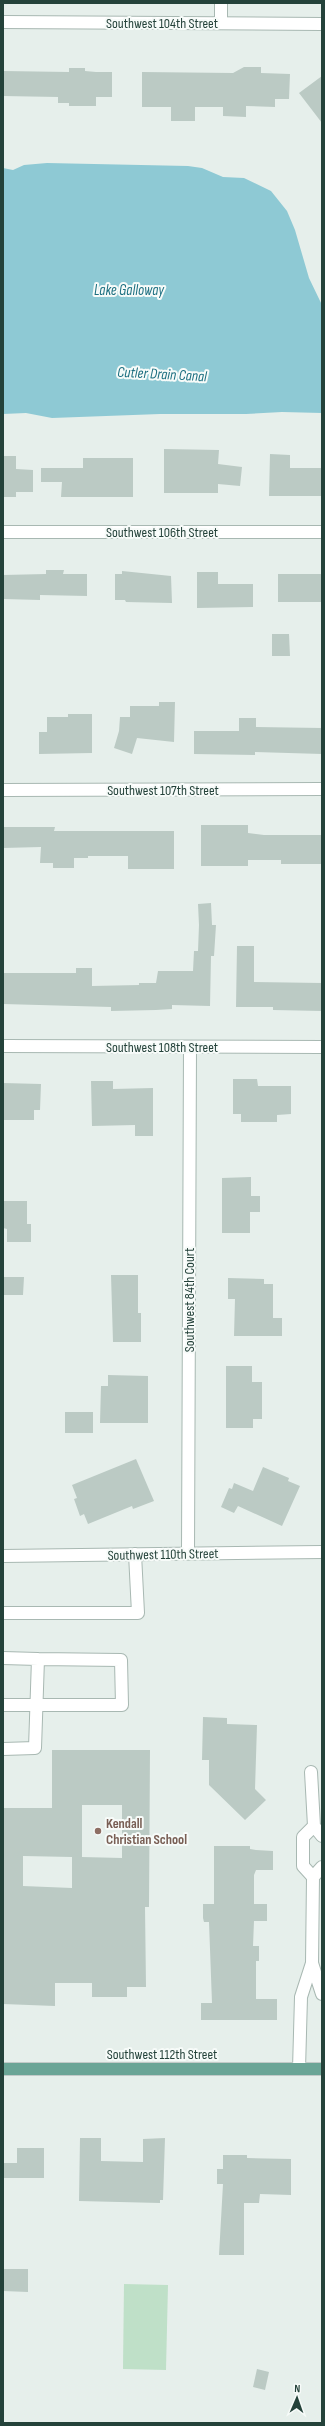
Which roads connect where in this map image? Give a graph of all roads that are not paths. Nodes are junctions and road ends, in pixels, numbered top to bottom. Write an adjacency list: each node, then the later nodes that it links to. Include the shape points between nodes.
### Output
1 (221, 3): 3 (street)
2 (3, 22): 3 (street, Southwest 104th Street)
3 (221, 23): 4 (street, Southwest 104th Street)
4 (322, 24)
5 (3, 532): 6 (street, Southwest 106th Street)
6 (322, 532)
7 (322, 789): 8 (street, Southwest 107th Street)
8 (3, 790)
9 (3, 1046): 10 (street, Southwest 108th Street)
10 (190, 1047): 11 (street, Southwest 108th Street); 13 (street, Southwest 84th Court)
11 (322, 1047)
12 (322, 1552): 13 (street, Southwest 110th Street)
13 (188, 1553): 14 (street, Southwest 110th Street)
14 (135, 1554): 15 (street, Southwest 110th Street); 16 (street, via 138,1613)
15 (3, 1556)
16 (3, 1614)
17 (3, 1658): 18 (street)
18 (38, 1658): 20 (street); 20 (street, via 121,1660 122,1705)
19 (3, 1705): 20 (street)
20 (37, 1705): 21 (street, via 35,1748)
21 (3, 1749)
22 (311, 1772): 23 (street)
23 (314, 1826): 24 (street); 26 (street, via 303,1837 303,1866)
24 (322, 1836)
25 (322, 1867): 26 (street)
26 (313, 1877): 27 (street)
27 (312, 1963): 28 (street); 30 (street, via 301,1997)
28 (322, 1994)
29 (3, 2069): 30 (main road, Southwest 112th Street)
30 (299, 2069): 31 (main road, Southwest 112th Street)
31 (322, 2069)

